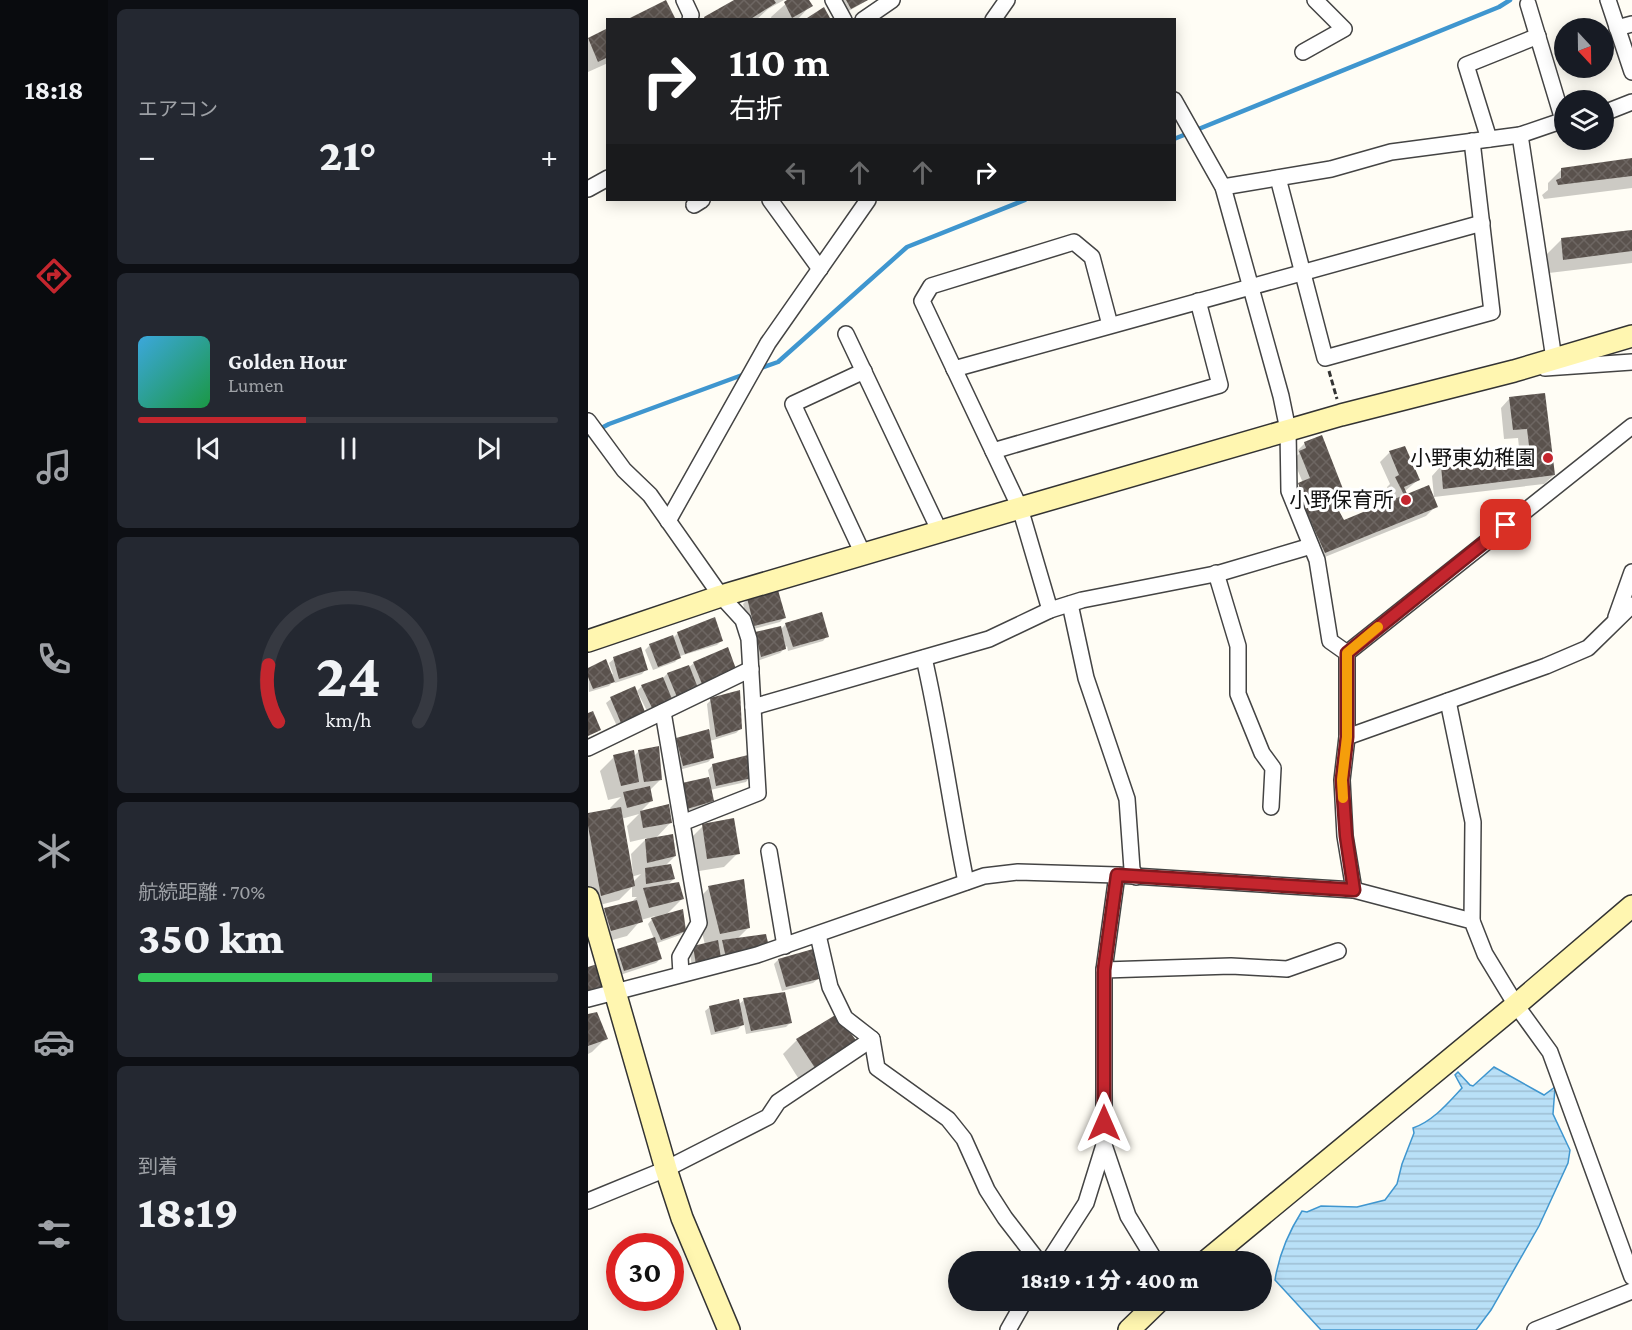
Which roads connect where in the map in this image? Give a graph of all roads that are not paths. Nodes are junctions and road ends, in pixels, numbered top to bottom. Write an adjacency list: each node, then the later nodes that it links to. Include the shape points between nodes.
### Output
1 (684, 0): 8 (street)
2 (833, 0): 9 (street)
3 (892, 0): 10 (street)
4 (1007, 0): 11 (street)
5 (1315, 0): 14 (street, via 1344,28)
6 (1608, 0): 12 (street)
7 (1528, 4): 13 (street)
8 (690, 18)
9 (843, 18)
10 (866, 18)
11 (994, 18)
12 (1625, 26): 15 (street)
13 (1538, 36): 16 (street); 22 (street, via 1466,65)
14 (1303, 52)
15 (1632, 72)
16 (1555, 90)
17 (1632, 102): 19 (street)
18 (1176, 104): 26 (street)
19 (1614, 109)
20 (1554, 123): 21 (street)
21 (1521, 135): 22 (street); 38 (street)
22 (1489, 139): 23 (street)
23 (1472, 141): 24 (street, via 1391,152 1331,169); 30 (street)
24 (1278, 178): 26 (street); 32 (street)
25 (606, 179): 27 (street)
26 (1223, 187): 33 (street)
27 (588, 189)
28 (771, 201): 31 (street)
29 (867, 201): 31 (street)
30 (1482, 223): 32 (street); 32 (street, via 1492,312 1325,358)
31 (820, 269): 48 (street, via 768,343)
32 (1303, 272): 33 (street)
33 (1251, 286): 34 (street); 45 (street)
34 (1198, 301): 35 (street); 46 (street, via 1220,386)
35 (1110, 325): 40 (street); 40 (street, via 1092,257 1074,242 931,285 922,301)
36 (846, 334): 42 (street)
37 (1632, 336): 38 (street)
38 (1554, 358): 41 (street)
39 (1632, 362): 41 (street)
40 (954, 369): 46 (street)
41 (1514, 370): 45 (street)
42 (864, 371): 49 (street); 51 (street, via 793,404)
43 (588, 421): 48 (street)
44 (1632, 426): 60 (street)
45 (1288, 430): 47 (street); 50 (street, via 1289,491)
46 (993, 451): 47 (street)
47 (1020, 508): 49 (street); 57 (street)
48 (668, 521): 54 (street)
49 (940, 532): 51 (street)
50 (1311, 546): 53 (street); 60 (street, via 1317,560 1330,641)
51 (863, 554): 54 (street)
52 (1632, 572): 58 (street)
53 (1216, 573): 55 (street); 68 (street, via 1238,646 1238,694 1262,753 1273,768)
54 (721, 596): 59 (street); 62 (street, via 743,620)
55 (1070, 604): 57 (street); 72 (street, via 1086,678 1127,799 1132,869)
56 (1632, 604): 58 (street)
57 (1050, 610): 61 (street, via 989,639)
58 (1613, 623): 63 (street, via 1588,648)
59 (588, 641)
60 (1347, 653): 66 (street)
61 (924, 658): 64 (street); 73 (street)
62 (751, 669): 64 (street); 65 (street)
63 (1448, 701): 66 (street); 77 (street, via 1473,822)
64 (753, 707): 69 (street, via 758,793)
65 (663, 712): 67 (street); 69 (street)
66 (1347, 737): 74 (street, via 1342,780)
67 (588, 748)
68 (1271, 807)
69 (682, 823): 82 (street, via 699,923 680,957)
70 (769, 851): 79 (street)
71 (1117, 875): 72 (street); 73 (street, via 1018,872); 81 (street)
72 (1136, 876): 74 (street)
73 (966, 882): 78 (street)
74 (1354, 890): 77 (street)
75 (588, 898): 83 (street)
76 (1632, 906): 85 (street)
77 (1472, 921): 85 (street, via 1485,954)
78 (818, 936): 79 (street); 86 (street, via 830,987 845,1018)
79 (785, 946): 82 (street)
80 (1338, 951): 81 (street, via 1287,969 1230,966)
81 (1104, 970): 87 (street)
82 (681, 974): 83 (street)
83 (616, 992): 84 (street); 88 (street)
84 (588, 999)
85 (1516, 1005): 93 (street); 94 (street, via 1550,1052)
86 (873, 1039): 88 (street, via 778,1102 768,1117); 90 (street, via 877,1068 948,1119 964,1139 987,1190)
87 (1104, 1144): 91 (street, via 1086,1203); 92 (street, via 1128,1216)
88 (666, 1169): 89 (street); 98 (street)
89 (588, 1201)
90 (1030, 1251)
91 (1055, 1251)
92 (1149, 1251)
93 (1218, 1251)
94 (1632, 1277)
95 (1632, 1291): 101 (street)
96 (1019, 1311): 99 (street)
97 (1149, 1311): 100 (street)
98 (729, 1330)
99 (1008, 1330)
100 (1129, 1330)
101 (1535, 1330)

